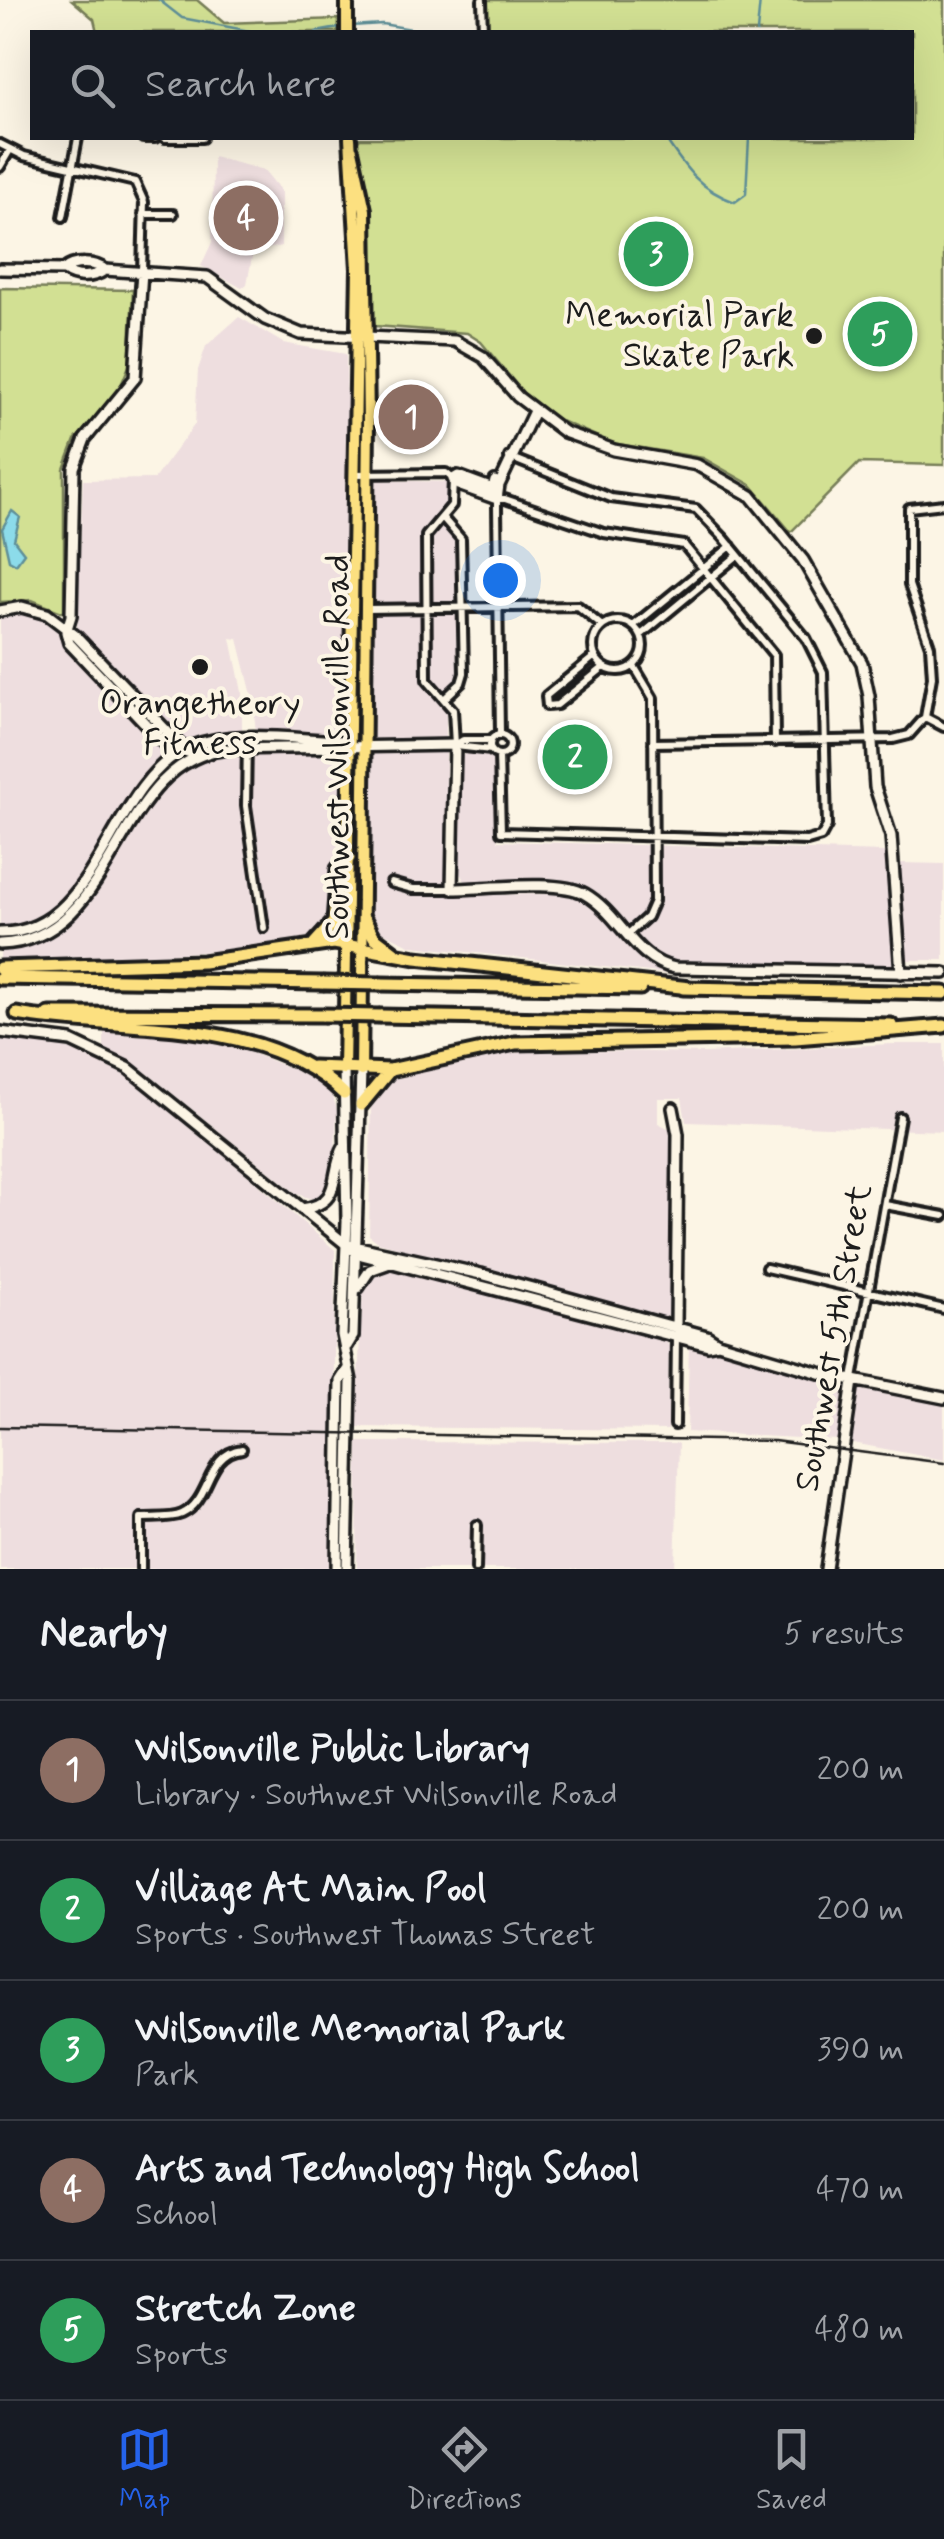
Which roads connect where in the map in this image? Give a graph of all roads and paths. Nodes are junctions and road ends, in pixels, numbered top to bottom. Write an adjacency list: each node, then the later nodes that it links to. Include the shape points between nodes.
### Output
1 (482, 0): 4 (street)
2 (348, 5): 3 (main road)
3 (347, 30)
4 (483, 30)
5 (78, 140): 9 (street)
6 (0, 144): 8 (street)
7 (350, 144): 16 (main road, Southwest Wilsonville Road)
8 (10, 150): 9 (street); 10 (street)
9 (74, 167): 11 (street, via 130,178 141,191); 13 (street)
10 (0, 168)
11 (144, 214): 12 (street); 15 (street)
12 (173, 214)
13 (63, 217)
14 (0, 269): 15 (street, via 85,264)
15 (142, 271): 16 (street, via 207,277 295,333); 35 (street, via 138,370 129,391 85,439 74,468)
16 (362, 337): 17 (street, via 461,343); 19 (main road, Southwest Wilsonville Road)
17 (534, 411): 18 (street); 45 (street, via 597,446 708,469 764,508 854,643 867,682)
18 (511, 457): 21 (street); 24 (street, via 611,498 691,507)
19 (361, 474): 20 (street); 31 (main road, Southwest Wilsonville Road); 51 (main road, Southwest Wilsonville Road)
20 (453, 479): 21 (street); 23 (street, via 452,505)
21 (497, 497): 26 (street, via 604,533 678,542); 29 (street)
22 (944, 504): 41 (street, via 909,508 909,585 932,661)
23 (442, 517): 28 (street, via 460,534); 30 (street, via 426,536)
24 (731, 546): 25 (street); 26 (street)
25 (738, 555): 27 (street); 47 (street, via 806,638 824,672)
26 (704, 568): 27 (street); 34 (street)
27 (711, 578): 36 (street); 46 (street, via 774,656)
28 (462, 607): 29 (street); 30 (street); 40 (street, via 463,678)
29 (499, 607): 33 (street, via 578,606); 43 (street)
30 (426, 608): 31 (street); 40 (street, via 427,680)
31 (366, 609): 52 (main road, Southwest Wilsonville Road)
32 (0, 611): 35 (street, via 35,608)
33 (602, 626): 34 (street, via 616,620); 37 (street)
34 (633, 626): 36 (street)
35 (66, 632): 54 (street, via 68,644)
36 (641, 635): 39 (street)
37 (595, 656): 38 (street); 38 (street, via 546,696 547,706 558,705)
38 (604, 666): 39 (street)
39 (634, 666): 48 (street, via 651,690)
40 (444, 699): 50 (street, via 454,710)
41 (925, 717): 42 (street); 45 (street, via 908,735)
42 (944, 727)
43 (500, 734): 44 (street); 55 (street, via 510,746)
44 (490, 740): 50 (street); 53 (street)
45 (872, 740): 47 (street); 70 (street, via 876,792 891,836)
46 (775, 742): 47 (street); 48 (street)
47 (826, 742): 56 (street, via 822,838)
48 (653, 743): 56 (street)
49 (247, 744): 51 (street, via 344,740); 54 (street, via 208,741); 61 (street, via 246,806)
50 (454, 745): 52 (street); 53 (street); 59 (street)
51 (352, 746): 52 (street); 57 (main road, Southwest Wilsonville Road)
52 (366, 746): 60 (main road, Southwest Wilsonville Road)
53 (490, 750): 55 (street)
54 (184, 756): 62 (street, via 146,784 59,912 30,929); 64 (street, via 67,919 36,938)
55 (499, 756): 56 (street, via 501,832)
56 (654, 836): 63 (street, via 652,910)
57 (349, 858): 65 (main road, Southwest Wilsonville Road); 66 (highway, via 338,869 334,922)
58 (391, 883): 59 (street)
59 (452, 889): 63 (street, via 574,890 590,897)
60 (364, 919): 67 (main road, Southwest Wilsonville Road); 68 (highway, via 374,937)
61 (264, 928)
62 (0, 934)
63 (627, 935): 70 (street, via 652,959 681,969)
64 (0, 944)
65 (346, 945): 66 (highway); 67 (highway); 80 (main road, Southwest Wilsonville Road)
66 (310, 946): 69 (highway, via 203,962)
67 (365, 949): 68 (highway); 82 (main road, Southwest Wilsonville Road)
68 (398, 955): 73 (highway)
69 (0, 968)
70 (901, 972): 71 (street)
71 (944, 973)
72 (0, 978): 73 (highway, bridge)
73 (690, 988): 74 (highway)
74 (944, 993)
75 (0, 1014): 76 (highway)
76 (17, 1014): 77 (highway, bridge); 79 (highway, via 204,1034)
77 (944, 1026): 81 (highway, via 795,1038 516,1042)
78 (0, 1032): 89 (street, via 61,1039 120,1062)
79 (313, 1067): 80 (highway); 83 (highway)
80 (344, 1069): 82 (highway); 83 (street, Southwest Wilsonville Road)
81 (390, 1070): 82 (highway); 84 (highway)
82 (361, 1071): 84 (street, Southwest Wilsonville Road)
83 (344, 1094): 87 (street, Southwest Wilsonville Road)
84 (361, 1105): 92 (street, Southwest Wilsonville Road)
85 (673, 1108): 98 (street)
86 (900, 1117): 88 (street, Southwest 5th Street)
87 (346, 1143): 89 (street, via 334,1193); 91 (street, Southwest Wilsonville Road)
88 (885, 1204): 90 (street); 95 (street, Southwest 5th Street)
89 (302, 1209): 91 (street)
90 (944, 1216)
91 (345, 1244): 92 (street); 99 (street, Southwest Wilsonville Road, via 342,1335)
92 (358, 1249): 93 (street); 96 (street, Southwest Wilsonville Road); 98 (street)
93 (391, 1262): 96 (street, via 370,1270); 98 (street)
94 (766, 1268): 95 (street)
95 (868, 1294): 97 (street); 101 (street, Southwest 5th Street)
96 (356, 1295): 99 (street, Southwest Wilsonville Road)
97 (944, 1309)
98 (676, 1331): 101 (street); 103 (street)
99 (348, 1345): 100 (street, Southwest Wilsonville Road)
100 (347, 1370): 107 (street, Southwest Wilsonville Road, via 340,1381); 108 (street, Southwest Wilsonville Road)
101 (853, 1381): 102 (street); 110 (street, Southwest 5th Street)
102 (944, 1398)
103 (675, 1424)
104 (242, 1449): 106 (street, via 219,1460 185,1512 141,1518)
105 (478, 1526): 109 (street)
106 (142, 1569)
107 (337, 1569)
108 (348, 1569)
109 (476, 1569)
110 (826, 1569)

